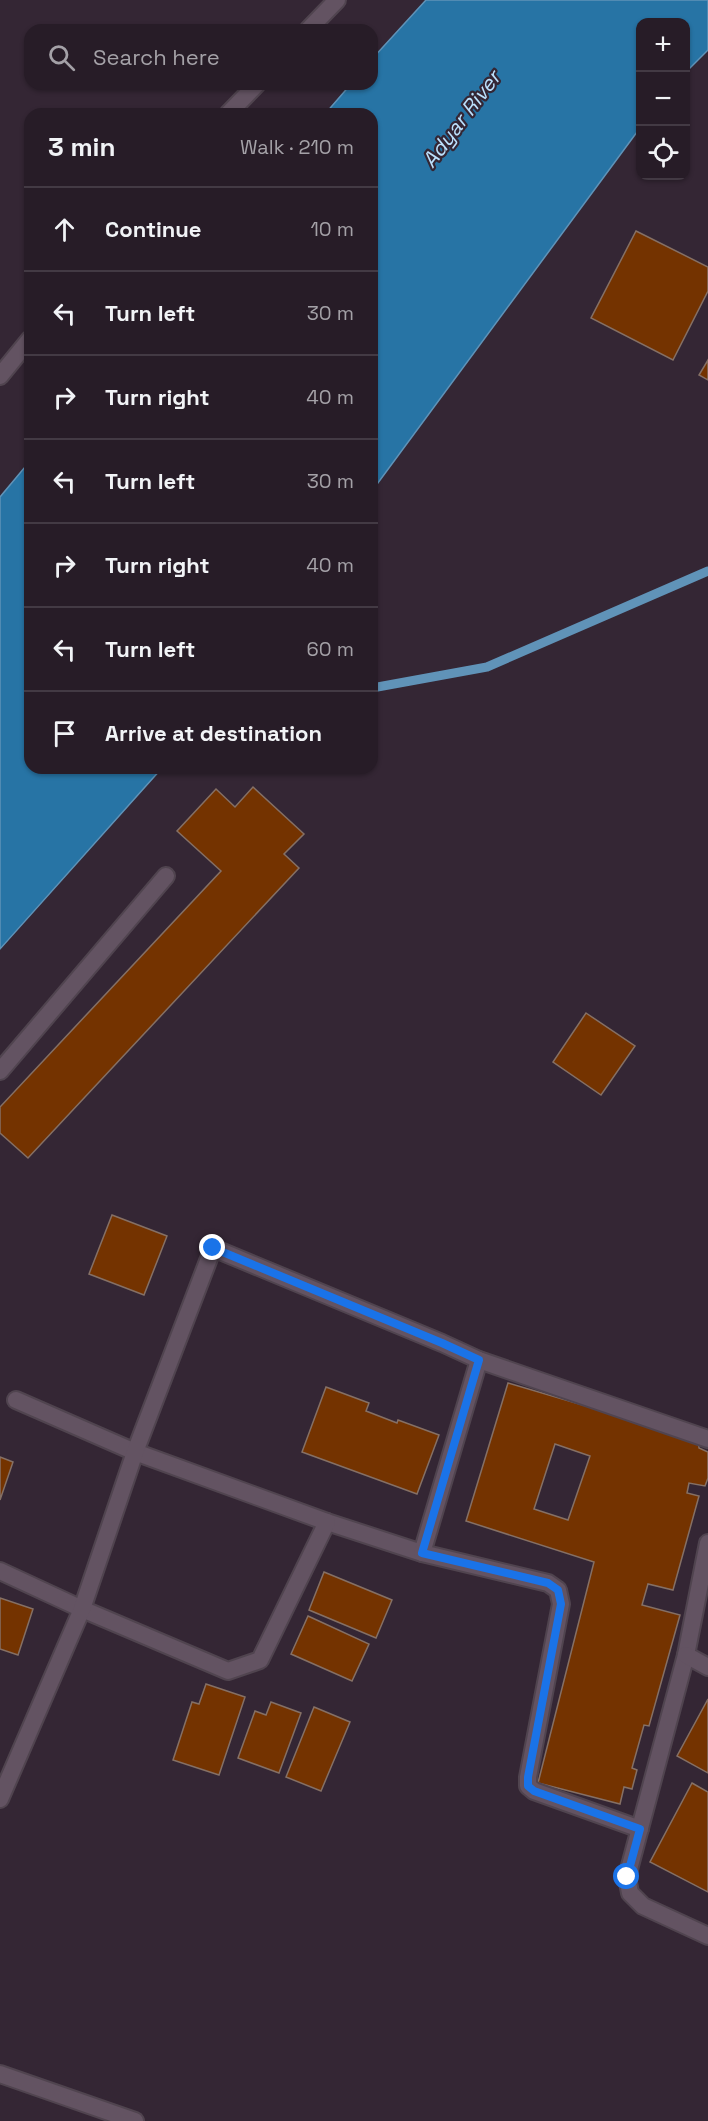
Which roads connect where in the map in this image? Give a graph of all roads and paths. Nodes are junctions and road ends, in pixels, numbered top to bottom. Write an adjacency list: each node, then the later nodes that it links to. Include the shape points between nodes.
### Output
1 (337, 0): 2 (street)
2 (314, 24)
3 (251, 90): 4 (street)
4 (234, 108)
5 (24, 346): 6 (street)
6 (0, 376)
7 (166, 876): 8 (street)
8 (0, 1071)
9 (479, 1360): 11 (street); 12 (street, via 213,1248); 15 (street)
10 (16, 1401): 12 (street)
11 (708, 1439)
12 (135, 1452): 13 (street); 17 (street)
13 (327, 1522): 15 (street); 17 (street, via 260,1660 249,1664 228,1671)
14 (708, 1543): 18 (street)
15 (422, 1553): 22 (street, via 548,1583 558,1590 561,1604 528,1786)
16 (0, 1571): 17 (street)
17 (82, 1609): 20 (street)
18 (686, 1655): 19 (street); 22 (street)
19 (708, 1666)
20 (5, 1772): 21 (street)
21 (0, 1799)
22 (640, 1829): 23 (street, via 627,1877 630,1893 643,1906)
23 (708, 1936)
24 (0, 2074): 25 (street)
25 (135, 2121)

